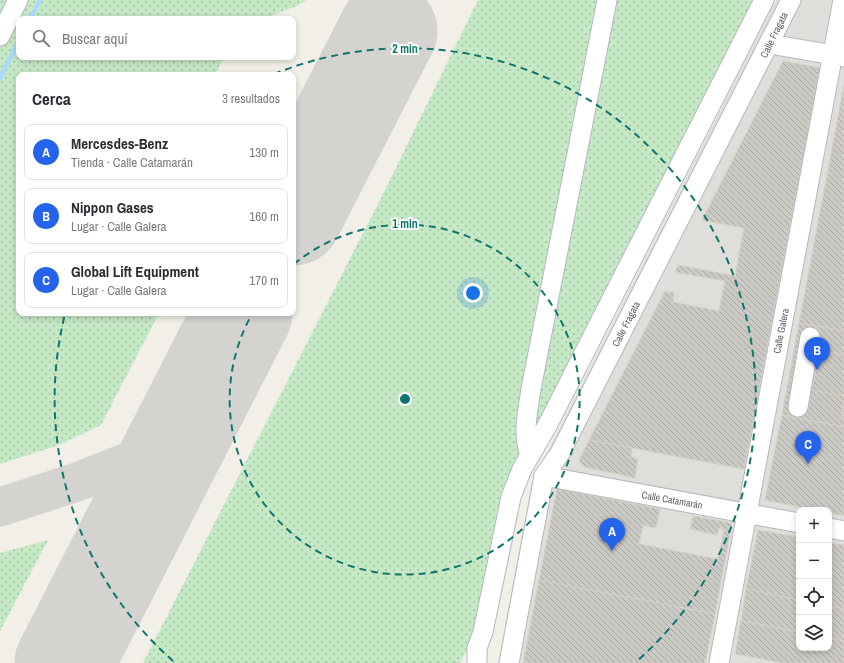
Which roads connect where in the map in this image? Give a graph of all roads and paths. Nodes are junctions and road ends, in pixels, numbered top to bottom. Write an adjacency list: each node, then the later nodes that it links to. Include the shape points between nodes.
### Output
1 (18, 0): 6 (street)
2 (607, 0): 11 (street, via 531,390 526,433 526,446)
3 (764, 0): 11 (street)
4 (791, 0): 7 (street, Calle Fragata)
5 (843, 0): 8 (street, Calle Galera)
6 (0, 36)
7 (770, 44): 8 (street); 12 (street, Calle Fragata, via 560,453)
8 (839, 56): 13 (street, Calle Galera)
9 (810, 337): 10 (street)
10 (798, 407)
11 (530, 455): 17 (street, via 511,497 487,614)
12 (544, 476): 13 (street, Calle Catamarán); 18 (street, Calle Fragata)
13 (746, 514): 14 (street, Calle Catamarán); 19 (street, Calle Galera)
14 (796, 522)
15 (832, 529): 16 (street)
16 (844, 531)
17 (475, 658)
18 (509, 663)
19 (719, 663)

